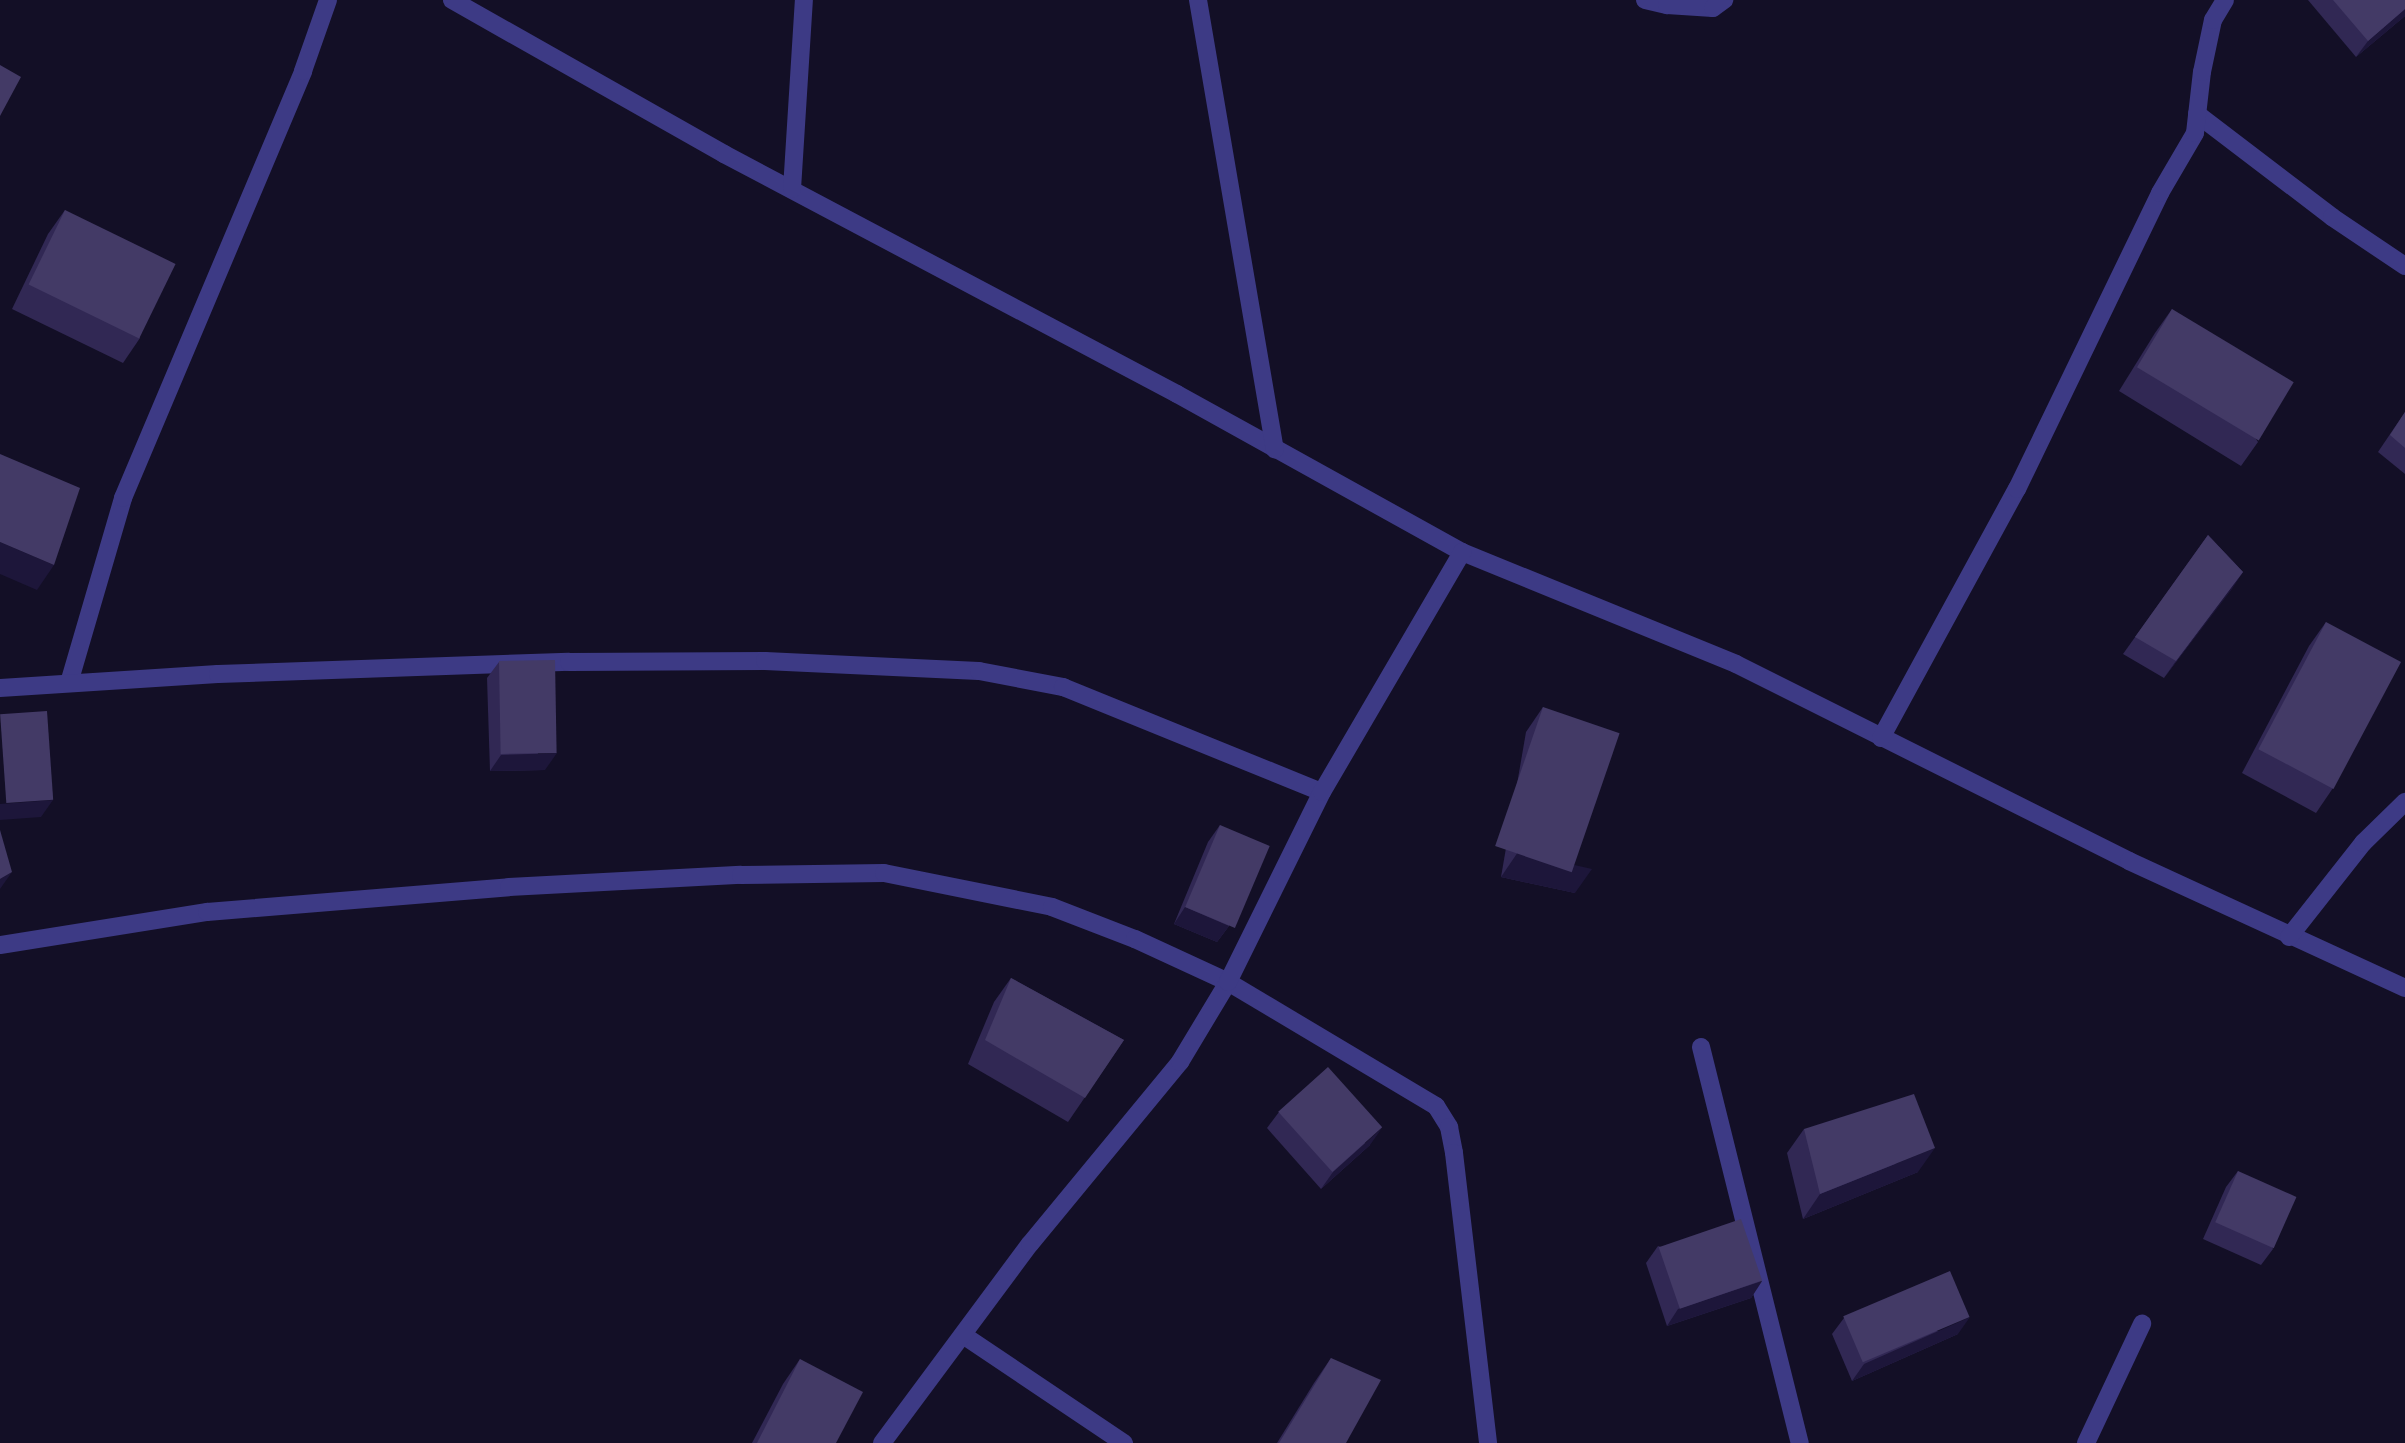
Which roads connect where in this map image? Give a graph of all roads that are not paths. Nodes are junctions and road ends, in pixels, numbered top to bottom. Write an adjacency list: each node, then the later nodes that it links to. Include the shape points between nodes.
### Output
1 (328, 0): 13 (street, via 303,71 123,498)
2 (452, 0): 9 (street)
3 (804, 0): 9 (street)
4 (1198, 0): 11 (street)
5 (1645, 0): 6 (street, via 1713,8)
6 (1724, 0)
7 (2225, 0): 8 (street, via 2213,20)
8 (2197, 114): 10 (street, via 2332,217); 15 (street, via 2195,133 2160,193 2017,489)
9 (792, 189): 11 (street)
10 (2405, 266)
11 (1275, 449): 12 (street)
12 (1462, 552): 15 (street, via 1736,664); 16 (street)
13 (69, 682): 14 (street); 16 (street, via 569,662 765,661 979,671 1063,687)
14 (0, 688)
15 (1881, 738): 18 (street)
16 (1322, 792): 20 (street)
17 (2405, 802): 18 (street, via 2364,842)
18 (2289, 937): 21 (street)
19 (0, 944): 20 (street, via 207,912 509,887 884,873 1052,906)
20 (1228, 982): 24 (street, via 1180,1062 1030,1244); 27 (street, via 1436,1106 1448,1127)
21 (2405, 988)
22 (1700, 1047): 28 (street)
23 (2142, 1324): 29 (street)
24 (963, 1335): 25 (street); 26 (street)
25 (882, 1443)
26 (1124, 1443)
27 (1488, 1443)
28 (1800, 1443)
29 (2087, 1443)

